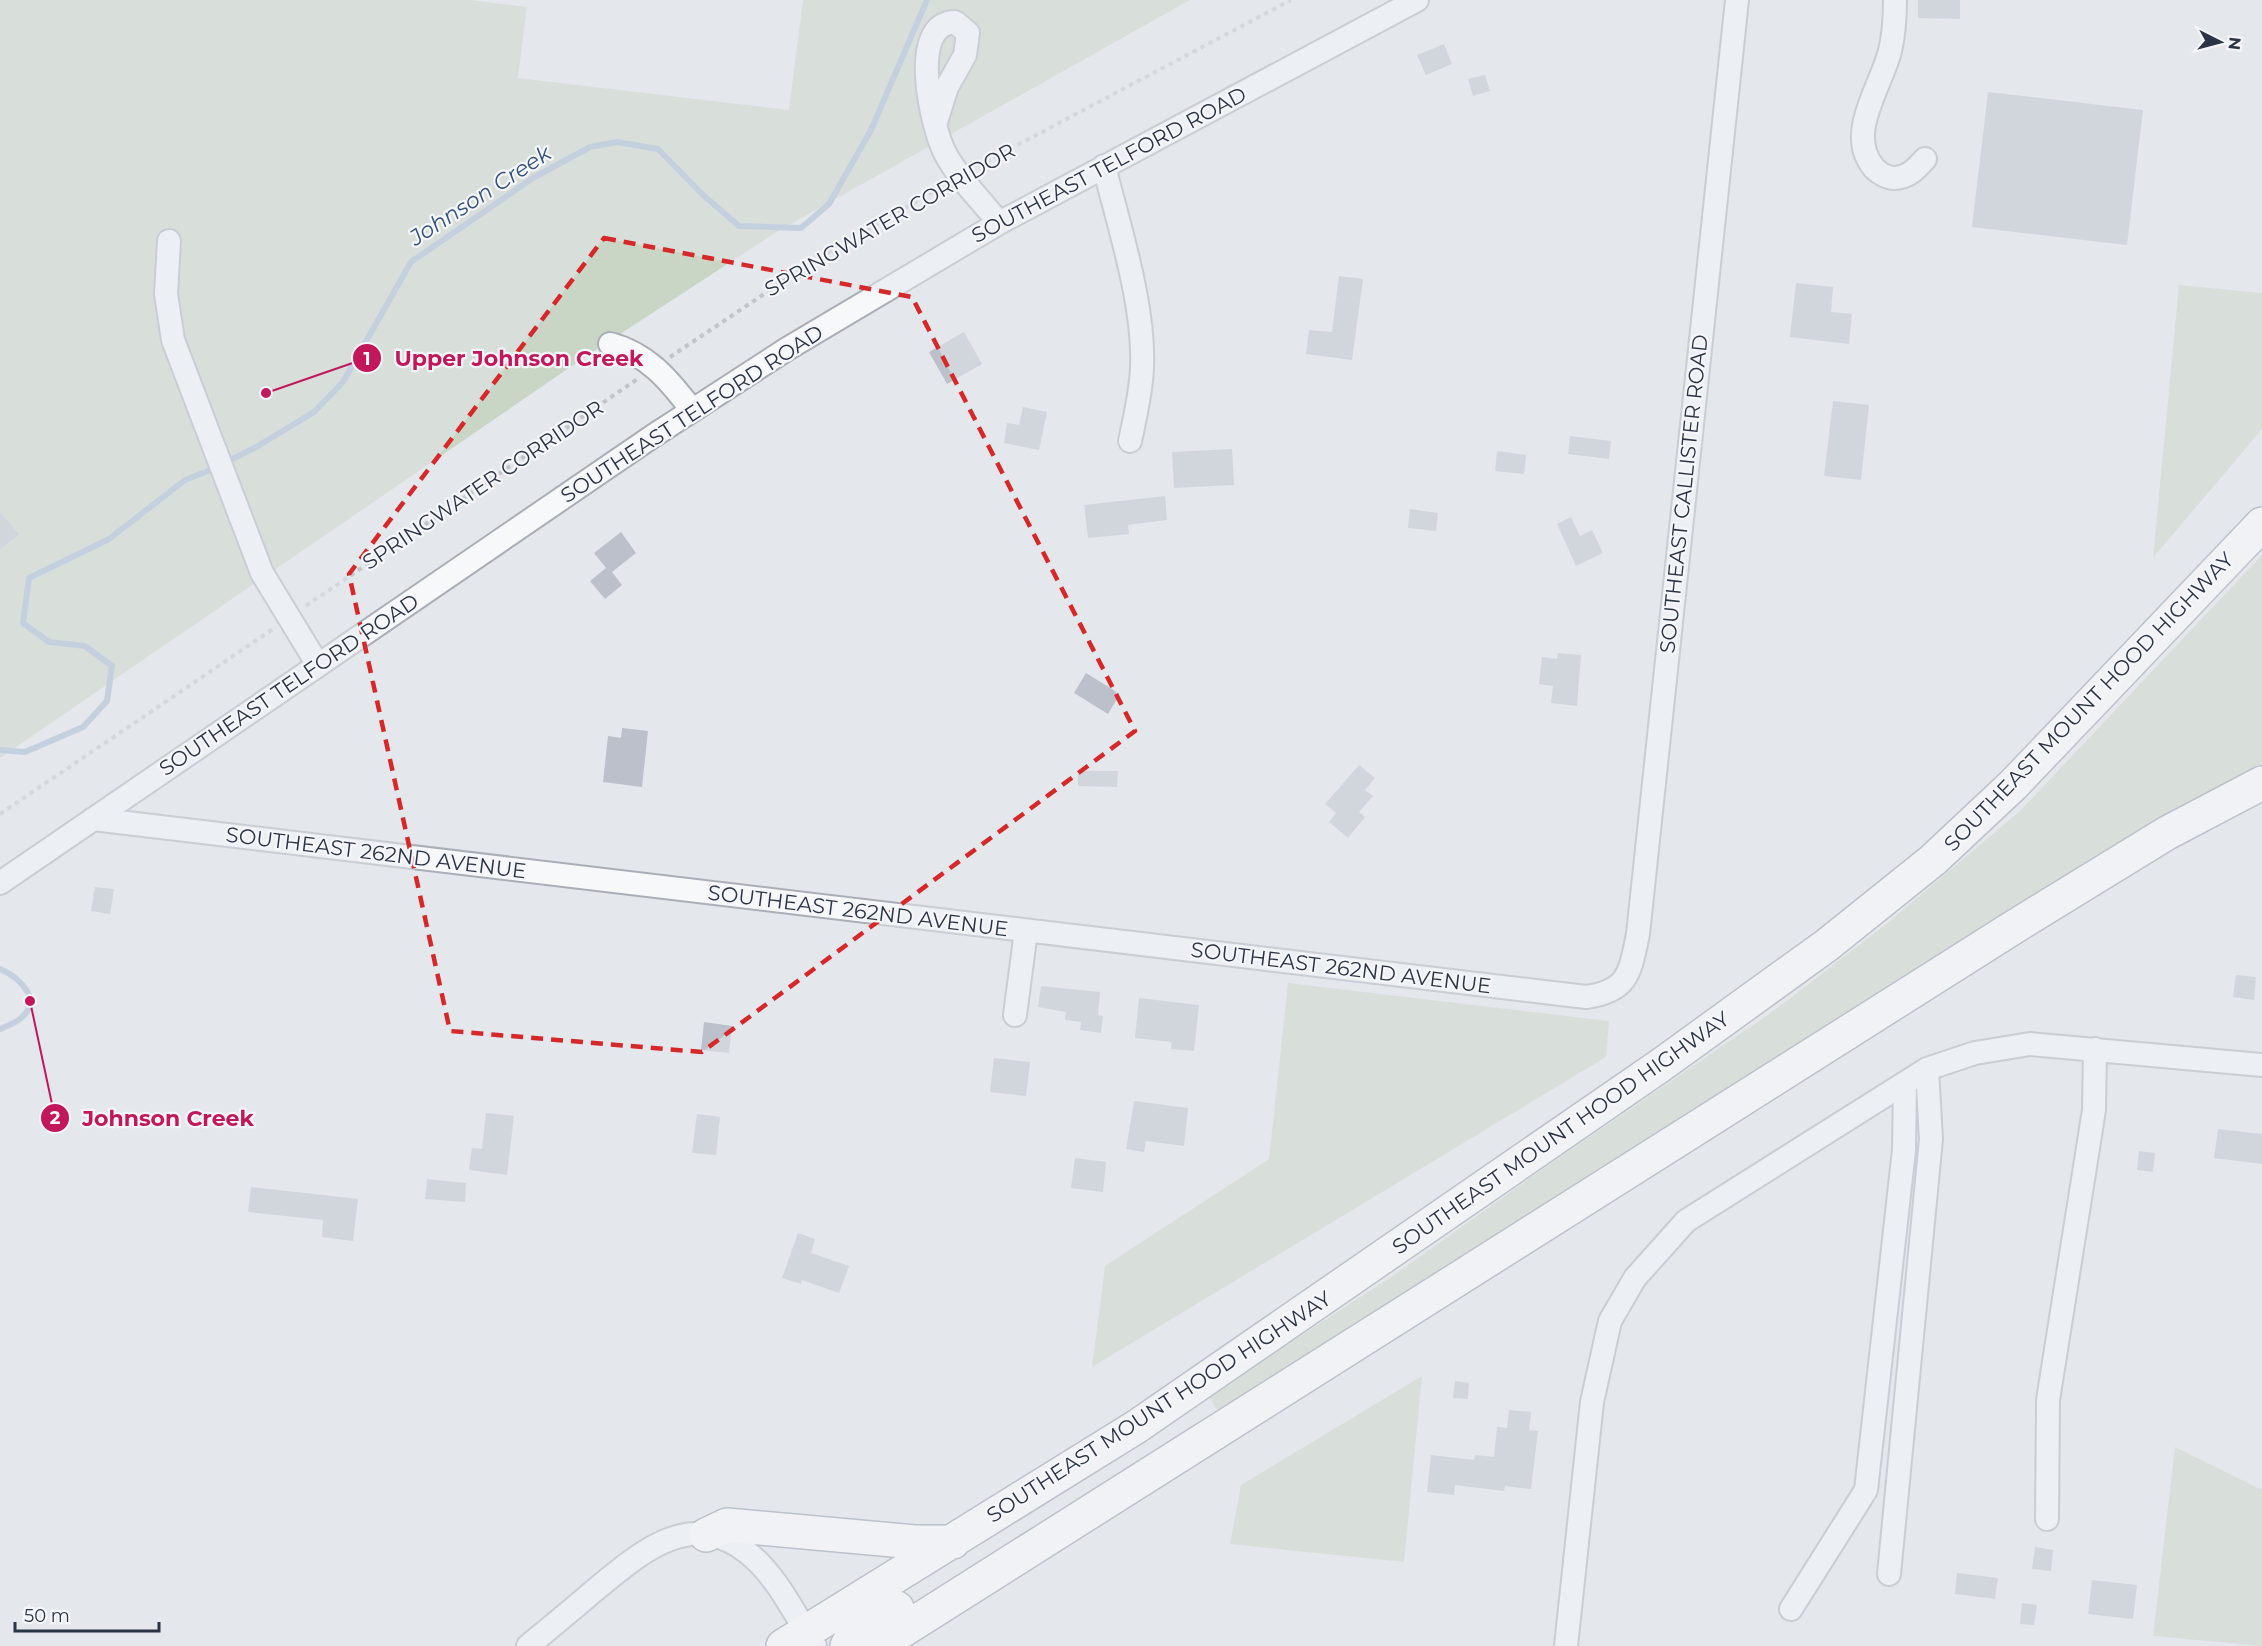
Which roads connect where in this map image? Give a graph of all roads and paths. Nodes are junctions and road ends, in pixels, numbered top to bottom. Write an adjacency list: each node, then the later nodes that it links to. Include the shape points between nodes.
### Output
1 (1292, 0): 8 (path, SPRINGWATER CORRIDOR)
2 (1417, 0): 7 (street, SOUTHEAST TELFORD ROAD)
3 (1737, 0): 23 (street, SOUTHEAST CALLISTER ROAD, via 1638,934 1631,968)
4 (1895, 0): 6 (street, via 1890,51 1865,120 1862,143 1867,159 1879,173 1894,178 1913,172)
5 (935, 125): 8 (street, via 946,156)
6 (1925, 159)
7 (1104, 166): 9 (street, SOUTHEAST TELFORD ROAD); 14 (street, via 1141,339 1140,387)
8 (962, 176): 9 (street); 12 (path, SPRINGWATER CORRIDOR, via 814,260)
9 (999, 223): 13 (street, SOUTHEAST TELFORD ROAD, via 889,286)
10 (169, 241): 16 (street, via 167,313 173,340 262,573)
11 (610, 344): 12 (street, via 640,355)
12 (655, 367): 13 (street); 16 (path, SPRINGWATER CORRIDOR)
13 (692, 410): 17 (street, SOUTHEAST TELFORD ROAD)
14 (1130, 441)
15 (2262, 524): 29 (highway, SOUTHEAST MOUNT HOOD HIGHWAY, via 2013,785 1883,902 1738,1011)
16 (289, 618): 17 (street); 19 (path, SPRINGWATER CORRIDOR)
17 (318, 665): 20 (street, SOUTHEAST TELFORD ROAD)
18 (2262, 783): 38 (highway, via 2167,833 2004,933)
19 (0, 814)
20 (93, 819): 21 (street, SOUTHEAST TELFORD ROAD); 22 (street, SOUTHEAST 262ND AVENUE)
21 (0, 883)
22 (1026, 931): 23 (street, SOUTHEAST 262ND AVENUE, via 1586,997 1608,994); 24 (street)
23 (1620, 985)
24 (1015, 1015)
25 (2095, 1049): 26 (street); 27 (street, via 2030,1044 1975,1053); 30 (street, via 2094,1110 2048,1400)
26 (2262, 1065)
27 (1927, 1069): 28 (street); 33 (street, via 1931,1139)
28 (1905, 1083): 34 (street, via 1904,1150 1866,1490); 39 (street, via 1686,1221 1635,1278 1610,1321 1592,1402)
29 (1136, 1427): 32 (highway, SOUTHEAST MOUNT HOOD HIGHWAY); 37 (highway, via 1046,1515 852,1637)
30 (2047, 1519)
31 (706, 1535): 32 (highway, via 727,1525); 35 (street, via 730,1542 762,1566); 36 (street, via 690,1534 657,1542)
32 (953, 1542): 35 (highway, SOUTHEAST MOUNT HOOD HIGHWAY)
33 (1889, 1574)
34 (1791, 1608)
35 (800, 1642)
36 (528, 1646)
37 (848, 1646)
38 (878, 1646)
39 (1566, 1646)

